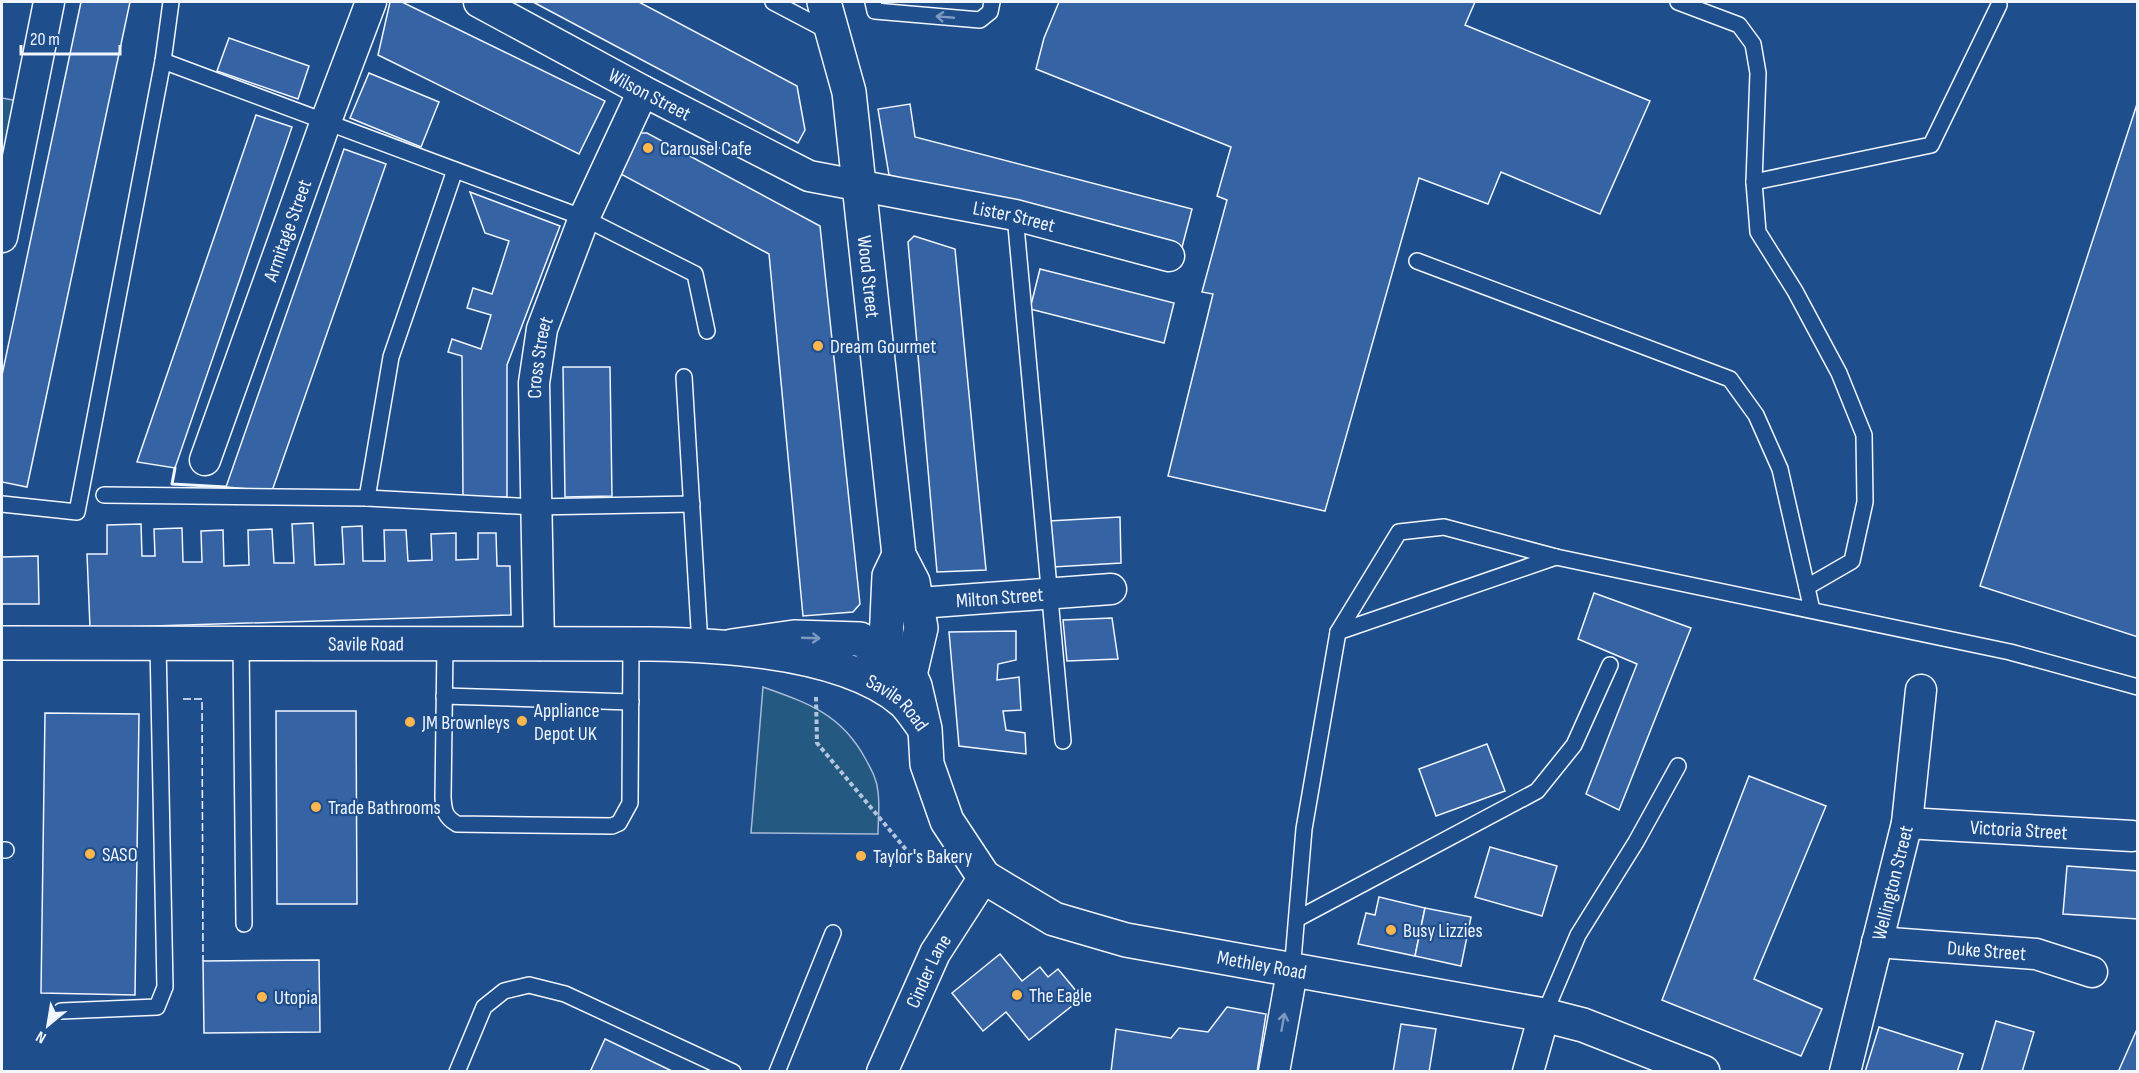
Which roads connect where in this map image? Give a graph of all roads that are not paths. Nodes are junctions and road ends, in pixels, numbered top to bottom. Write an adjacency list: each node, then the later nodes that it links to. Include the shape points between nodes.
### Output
1 (48, 2): 20 (street)
2 (171, 2): 12 (lane)
3 (372, 2): 14 (street, Armitage Street)
4 (479, 2): 13 (street, Wilson Street)
5 (773, 2): 11 (lane)
6 (824, 2): 11 (main road, Wood Street)
7 (873, 2): 8 (lane, one-way to 7, via 990,12 980,20 875,11)
8 (992, 2)
9 (1678, 2): 16 (lane, via 1739,25 1753,44 1758,73)
10 (1999, 5): 16 (lane, via 1931,145)
11 (833, 34): 17 (main road, Wood Street, via 849,92)
12 (163, 62): 14 (lane); 28 (lane, via 77,512)
13 (643, 91): 17 (street, Wilson Street, via 809,176); 19 (street, Cross Street)
14 (326, 121): 15 (lane); 25 (street, Armitage Street)
15 (455, 170): 19 (lane); 27 (lane, via 391,357)
16 (1754, 182): 32 (lane, via 1758,232 1833,363 1864,435 1865,502 1852,561)
17 (859, 184): 18 (street, Lister Street); 35 (main road, Wood Street, via 899,555 913,582)
18 (1015, 214): 21 (street, Lister Street); 34 (lane)
19 (584, 218): 23 (lane, via 695,274); 30 (street, Cross Street, via 542,329 534,383)
20 (2, 237)
21 (1169, 256)
22 (1416, 261): 32 (lane, via 1730,378 1756,415 1780,469)
23 (707, 330)
24 (684, 377): 29 (lane)
25 (205, 460)
26 (104, 495): 27 (lane)
27 (367, 498): 30 (lane)
28 (2, 504)
29 (692, 504): 30 (lane); 44 (lane)
30 (534, 507): 43 (street, Cross Street)
31 (1556, 557): 36 (lane); 37 (lane); 37 (lane, via 1444,527 1398,532)
32 (1807, 587): 36 (lane)
33 (1111, 589): 34 (street, Milton Street)
34 (1050, 593): 35 (street, Milton Street); 54 (lane)
35 (902, 604): 46 (main road, Wood Street); 48 (main road, Wood Street, via 921,628)
36 (1812, 610): 49 (lane, via 2010,652)
37 (1338, 632): 59 (lane, via 1304,829)
38 (2, 643): 39 (main road, Savile Road)
39 (158, 644): 40 (main road, Savile Road); 65 (lane, via 165,987 157,1007)
40 (241, 644): 42 (main road, Savile Road); 60 (lane)
41 (632, 644): 43 (main road, Savile Road); 44 (main road, Savile Road); 52 (lane)
42 (445, 645): 43 (main road, Savile Road); 51 (lane)
43 (539, 645)
44 (700, 645): 45 (main road, Savile Road)
45 (732, 646): 46 (main road, Savile Road, one-way to 46, via 794,637 860,639); 48 (main road, Savile Road)
46 (883, 653): 48 (main road, Savile Road)
47 (1610, 665): 59 (lane, via 1574,745 1537,792)
48 (893, 685): 53 (main road, Savile Road)
49 (2138, 687)
50 (1921, 690): 56 (street, Wellington Street)
51 (444, 696): 52 (lane); 52 (lane, via 444,811 457,824 619,823 630,803)
52 (631, 702)
53 (925, 729): 58 (main road, Methley Road, via 927,764 947,821)
54 (1063, 741)
55 (1677, 766): 66 (lane, via 1636,842 1578,935)
56 (1907, 823): 57 (street, Victoria Street); 62 (street, Wellington Street)
57 (2132, 836)
58 (984, 878): 63 (main road, Methley Road, via 1054,919 1126,940); 70 (street, Cinder Lane, via 935,953)
59 (1297, 919): 63 (lane)
60 (244, 924)
61 (832, 933): 69 (lane)
62 (1877, 942): 64 (street, Duke Street, via 2036,954); 74 (street, Wellington Street)
63 (1292, 972): 66 (main road, Methley Road); 71 (street, one-way to 63)
64 (2091, 972)
65 (61, 1011)
66 (1544, 1015): 72 (street); 73 (main road, Methley Road, via 1583,1025)
67 (458, 1071): 68 (lane, via 484,1007 504,991 529,985 565,994)
68 (733, 1071)
69 (777, 1071)
70 (882, 1071)
71 (1274, 1071)
72 (1528, 1071)
73 (1703, 1071)
74 (1845, 1071)

